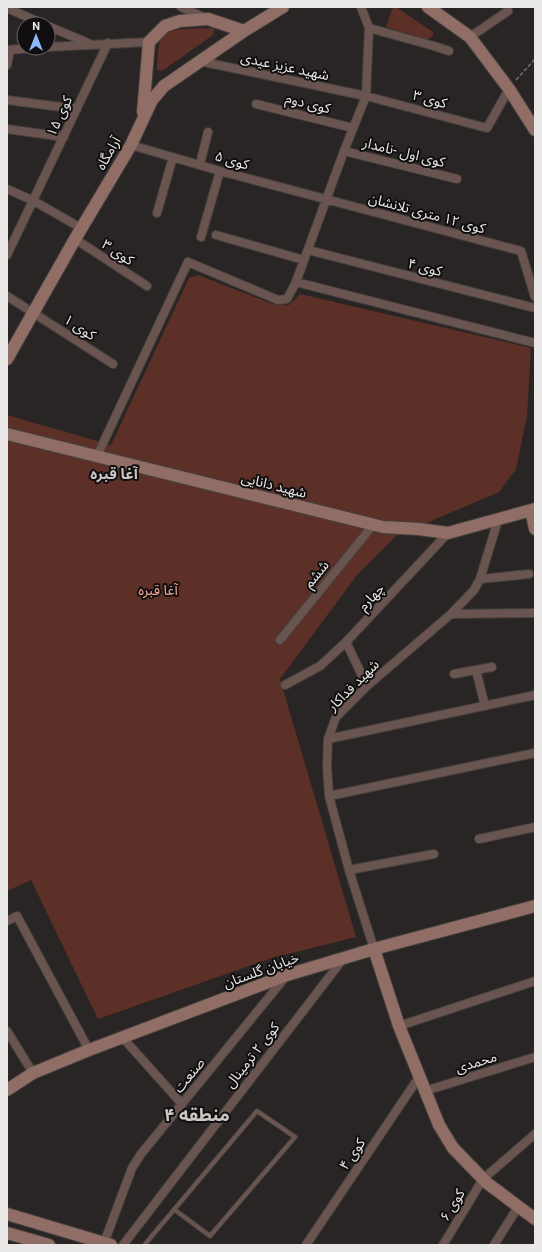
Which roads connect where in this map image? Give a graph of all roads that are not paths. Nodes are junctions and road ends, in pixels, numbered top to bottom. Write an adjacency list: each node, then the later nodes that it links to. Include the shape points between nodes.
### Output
1 (181, 7): 8 (street)
2 (361, 7): 9 (street)
3 (7, 8): 7 (street)
4 (279, 8): 11 (main road, آرامگاه)
5 (435, 9): 12 (main road)
6 (508, 11): 12 (street)
7 (25, 16)
8 (208, 19): 11 (main road); 13 (main road, via 180,21 165,26)
9 (369, 28): 18 (street); 22 (street)
10 (56, 29): 15 (street)
11 (244, 31): 19 (main road, آرامگاه)
12 (470, 37): 21 (main road)
13 (149, 42): 14 (street); 26 (main road)
14 (108, 43): 15 (street); 25 (street, کوی ۱۵)
15 (90, 44): 16 (street)
16 (56, 46)
17 (9, 50): 20 (street)
18 (449, 52)
19 (199, 61): 22 (street, شهید عزیز عیدی); 26 (main road, آرامگاه, via 164,86 152,100)
20 (7, 66)
21 (509, 89): 22 (street, کوی ۳, via 487,128); 29 (main road)
22 (366, 96): 27 (street)
23 (7, 100): 25 (street)
24 (256, 104): 27 (street, کوی دوم)
25 (77, 108): 31 (street, کوی ۱۵)
26 (143, 118): 32 (main road, آرامگاه)
27 (353, 128): 33 (street)
28 (7, 129): 31 (street)
29 (535, 130)
30 (208, 132): 35 (street)
31 (64, 137): 40 (street, کوی ۱۵)
32 (131, 144): 34 (street, کوی ۵); 42 (main road, آرامگاه)
33 (344, 151): 37 (street, کوی اول -نامدار); 39 (street)
34 (173, 157): 35 (street, کوی ۵); 41 (street)
35 (200, 164): 36 (street, کوی ۵)
36 (220, 171): 39 (street, کوی ۵); 44 (street)
37 (457, 179)
38 (7, 189): 40 (street, کوی ۳)
39 (326, 199): 45 (street); 50 (street, کوی ۱۲ متری تلانشان, via 521,251)
40 (34, 200): 42 (street, کوی ۳); 46 (street, کوی ۱۵)
41 (157, 213)
42 (78, 234): 49 (street, کوی ۳); 54 (main road, آرامگاه)
43 (216, 235): 47 (street)
44 (201, 238)
45 (308, 250): 47 (street); 53 (street, کوی ۴)
46 (7, 255)
47 (304, 260): 48 (street)
48 (296, 282): 55 (street); 59 (street, via 287,299 278,300 188,262)
49 (147, 286)
50 (534, 286): 52 (street)
51 (7, 296): 54 (street, کوی ۱)
52 (535, 297)
53 (535, 308)
54 (33, 312): 56 (main road, آرامگاه); 57 (street, کوی ۱)
55 (535, 343)
56 (7, 360)
57 (112, 364)
58 (7, 434): 59 (main road, شهید دانایی)
59 (96, 456): 62 (main road, شهید دانایی)
60 (533, 510): 61 (main road, شهید دانایی); 63 (main road)
61 (498, 520): 64 (main road, شهید دانایی); 66 (street, شهید فداکار)
62 (373, 524): 64 (main road, شهید دانایی); 69 (street, ششم)
63 (535, 529)
64 (448, 533): 70 (street, چهارم)
65 (528, 574): 66 (street)
66 (480, 579): 68 (street, شهید فداکار, via 474,590)
67 (535, 612): 68 (street)
68 (451, 614): 75 (street, شهید فداکار)
69 (280, 640)
70 (346, 642): 74 (street, چهارم, via 320,666); 75 (street)
71 (492, 667): 72 (street)
72 (476, 670): 73 (street); 77 (street)
73 (454, 674)
74 (285, 685)
75 (367, 686): 78 (street, شهید فداکار, via 336,717)
76 (535, 696): 77 (street)
77 (485, 706): 78 (street)
78 (328, 739): 80 (street, شهید فداکار)
79 (535, 753): 80 (street)
80 (329, 796): 84 (street, شهید فداکار)
81 (535, 827): 82 (street)
82 (479, 839)
83 (434, 854): 84 (street)
84 (349, 870): 87 (street, شهید فداکار)
85 (535, 906): 87 (main road, خیابان گلستان)
86 (7, 921): 94 (street, via 17,916)
87 (374, 949): 88 (main road, خیابان گلستان); 91 (main road)
88 (344, 958): 89 (main road, خیابان گلستان); 110 (street, کوی ۲ ترمینال)
89 (287, 975): 93 (main road, خیابان گلستان); 100 (street, صنعت)
90 (535, 981): 91 (street)
91 (398, 1026): 97 (main road)
92 (7, 1031): 96 (street)
93 (124, 1038): 94 (main road, خیابان گلستان); 100 (street)
94 (88, 1050): 96 (main road, خیابان گلستان)
95 (535, 1057): 99 (street, محمدی)
96 (33, 1073): 98 (main road, خیابان گلستان)
97 (419, 1077): 99 (main road); 112 (street, کوی ۴)
98 (7, 1090)
99 (425, 1091): 102 (main road, via 439,1125 453,1148)
100 (182, 1104): 108 (street, صنعت, via 132,1168)
101 (535, 1134): 102 (street, کوی ۶)
102 (483, 1179): 103 (main road); 113 (street, کوی ۶)
103 (518, 1207): 106 (main road); 114 (street)
104 (174, 1210): 111 (lane, via 210,1236 295,1137 257,1111 156,1231)
105 (7, 1214): 108 (main road)
106 (535, 1219)
107 (7, 1233): 109 (main road)
108 (108, 1244)
109 (49, 1245)
110 (123, 1245)
111 (145, 1245)
112 (306, 1245)
113 (443, 1245)
114 (494, 1245)

